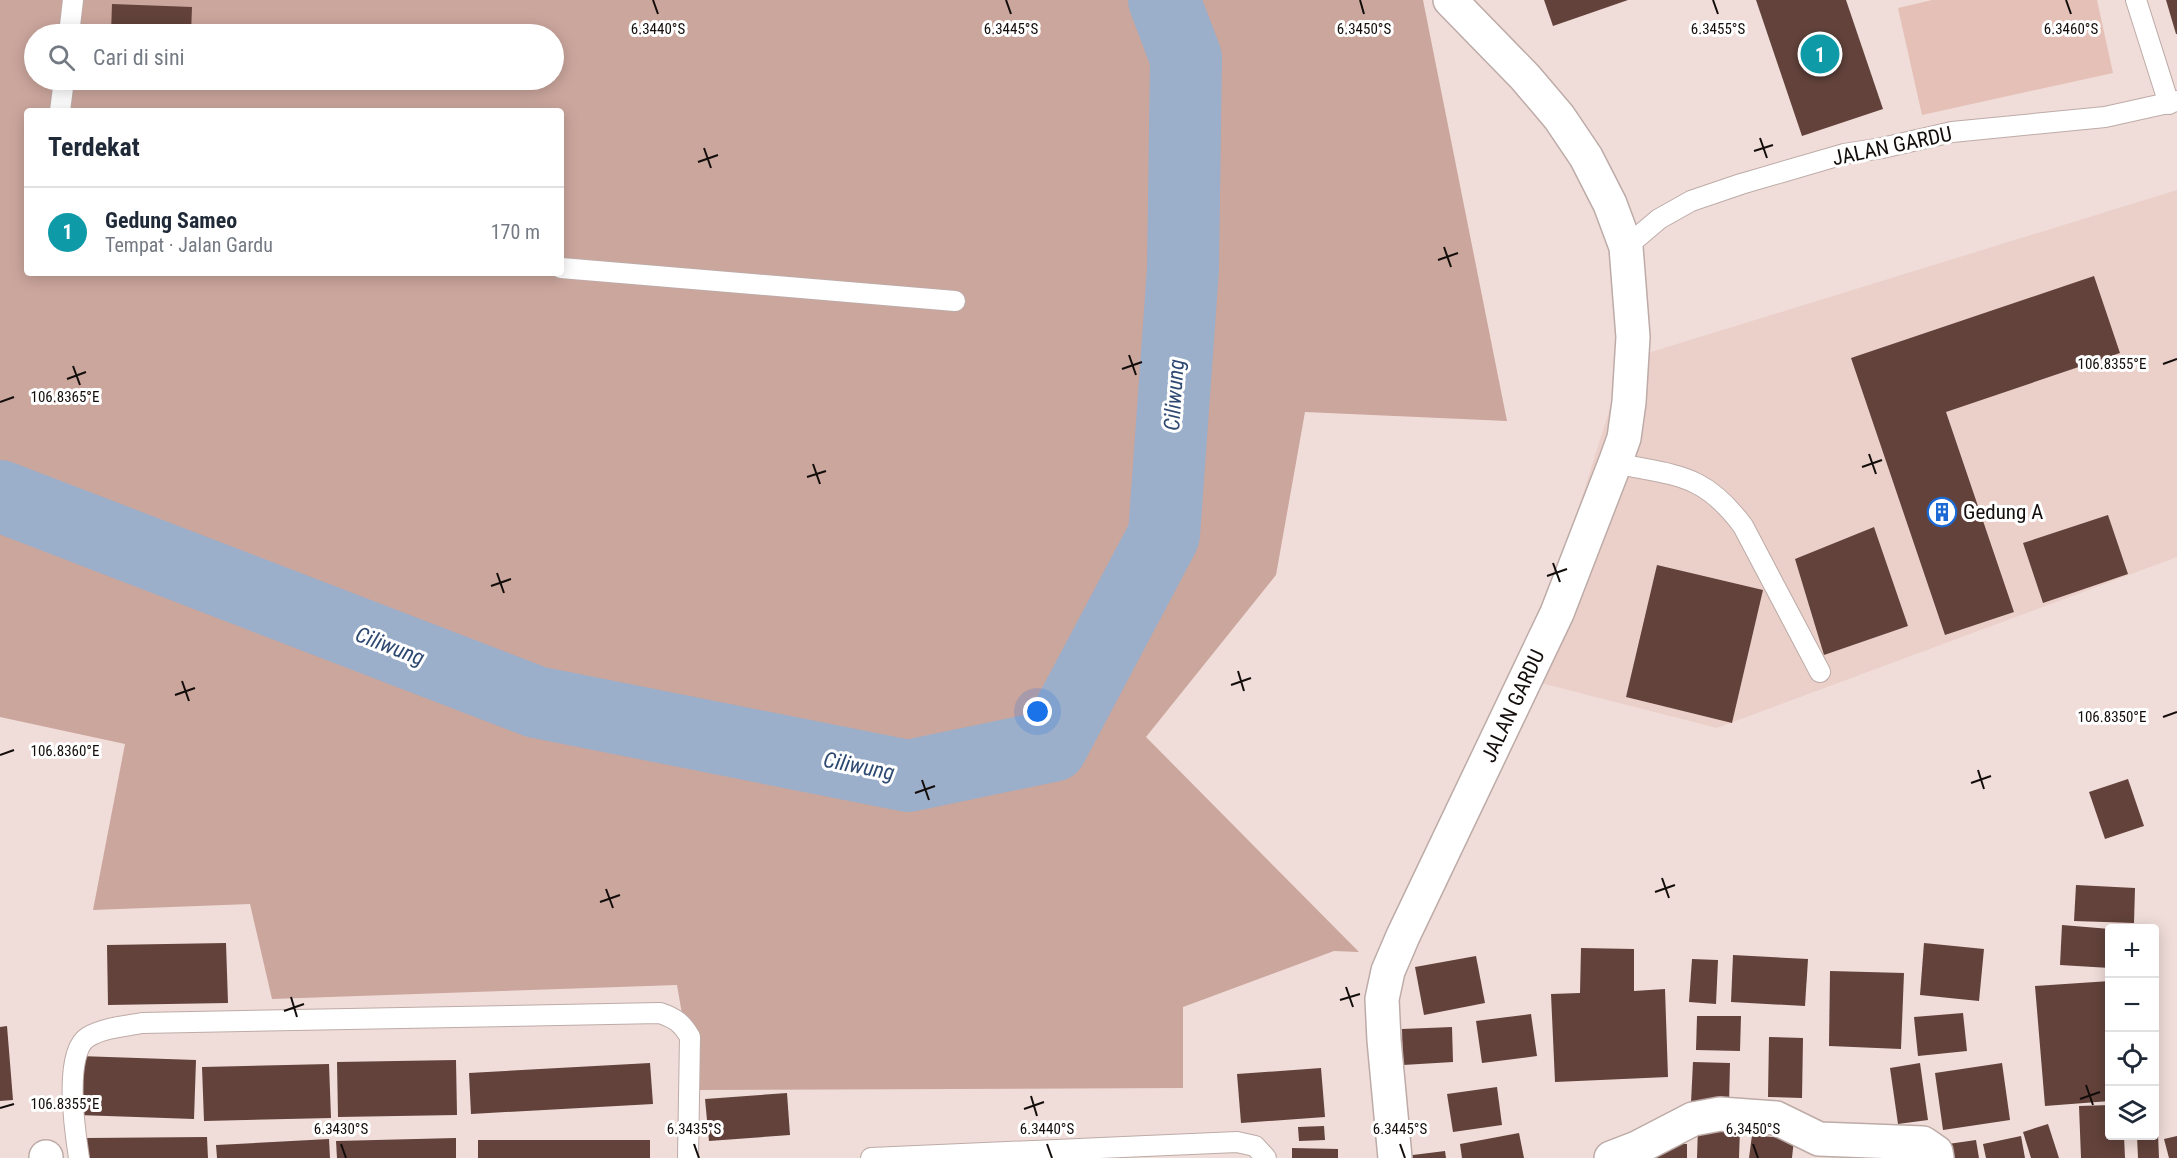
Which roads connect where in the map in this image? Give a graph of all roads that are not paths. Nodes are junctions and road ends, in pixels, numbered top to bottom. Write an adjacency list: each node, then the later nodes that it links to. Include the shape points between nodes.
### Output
1 (73, 0): 4 (lane)
2 (1450, 0): 8 (street, JALAN GARDU, via 1559,117 1586,157 1610,204)
3 (2136, 0): 6 (lane)
4 (70, 24)
5 (62, 90): 7 (lane)
6 (2173, 103): 8 (lane, JALAN GARDU, via 2105,117 1952,132 1844,154 1691,201 1659,219)
7 (60, 108)
8 (1626, 248): 11 (street, JALAN GARDU, via 1633,337 1624,438)
9 (564, 268): 10 (lane)
10 (955, 301)
11 (1615, 463): 12 (lane, via 1690,479 1728,506 1743,526); 17 (street, JALAN GARDU, via 1557,613 1388,971 1382,1009)
12 (1820, 672)
13 (79, 1158): 14 (lane, via 73,1116 76,1052 86,1038 126,1026 660,1013 683,1024 690,1037)
14 (688, 1158)
15 (871, 1158): 16 (lane, via 1236,1142 1255,1146)
16 (1266, 1158)
17 (1395, 1158)
18 (1611, 1158): 19 (street, via 1693,1119 1720,1114 1776,1118 1819,1139 1923,1143 1936,1152)
19 (1937, 1158)

